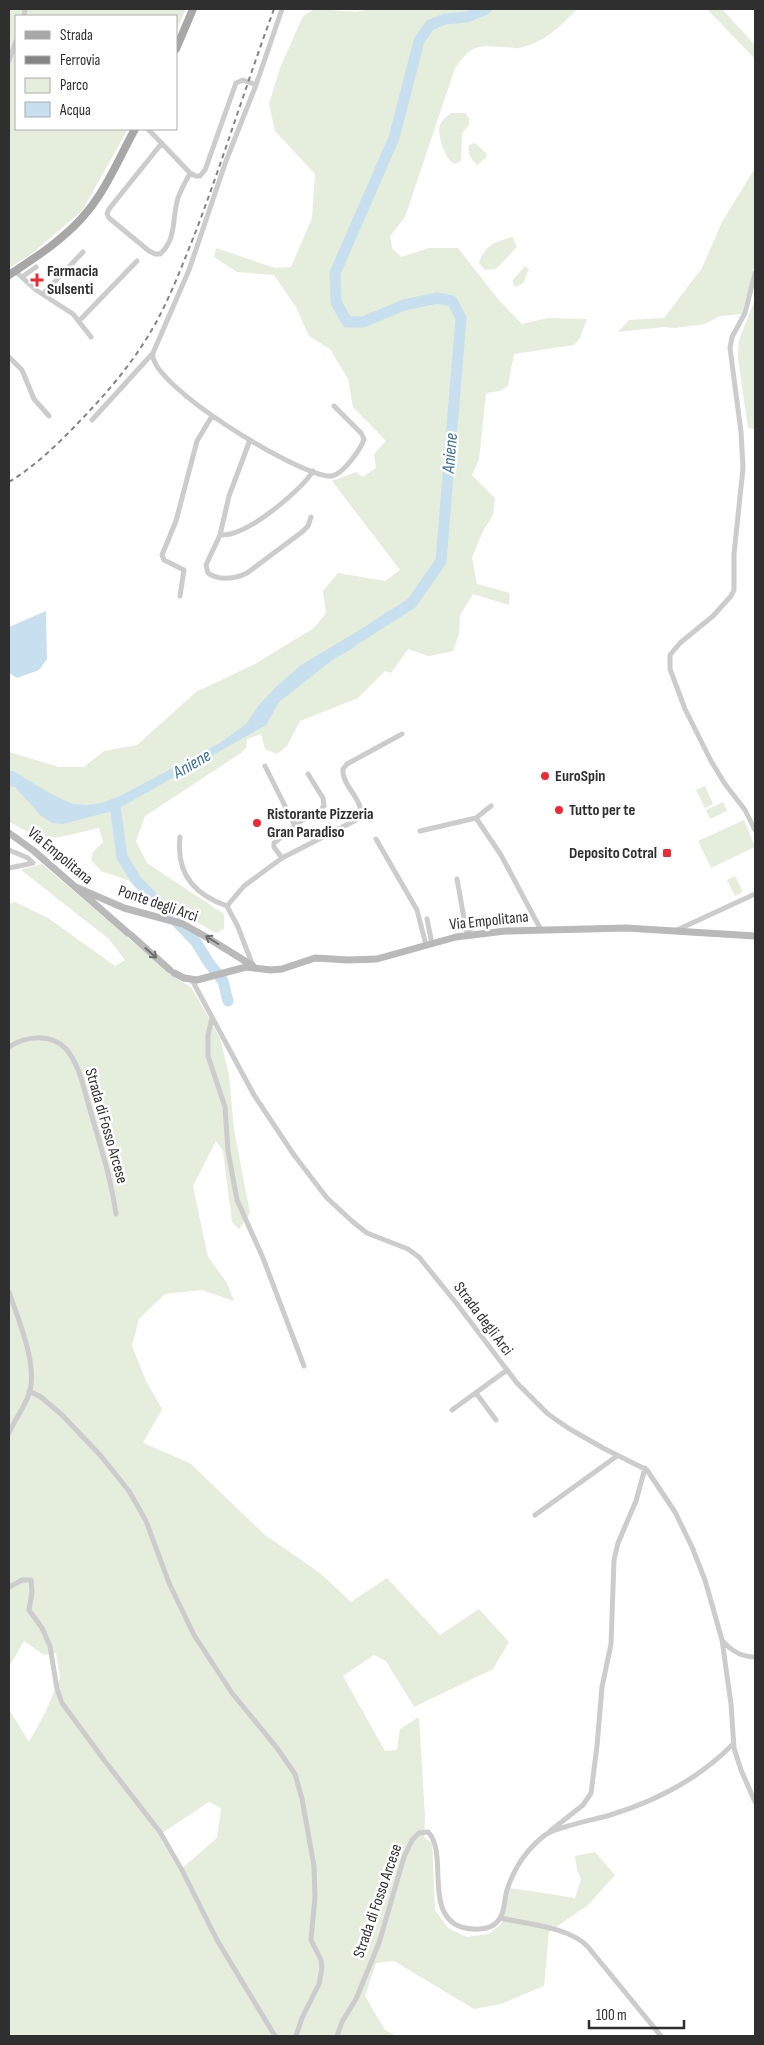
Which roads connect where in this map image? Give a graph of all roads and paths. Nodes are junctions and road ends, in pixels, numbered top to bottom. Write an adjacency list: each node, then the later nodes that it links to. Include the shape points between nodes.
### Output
1 (193, 9): 4 (main road)
2 (282, 9): 6 (street)
3 (15, 44): 5 (street)
4 (178, 44)
5 (9, 61)
6 (256, 85): 10 (street, via 243,80 236,83 205,170 198,176); 20 (street, via 189,270)
7 (134, 130): 14 (main road, via 88,211)
8 (149, 130): 9 (street)
9 (162, 143): 10 (street); 10 (street, via 109,209 109,218 149,251 160,254 171,239 178,197)
10 (190, 173)
11 (83, 252): 17 (street)
12 (136, 261): 18 (street)
13 (36, 267): 16 (street)
14 (12, 273): 16 (street)
15 (755, 273): 37 (street, via 745,313 730,348 743,468 734,554 734,590 713,616 670,655 670,669 685,709 711,761)
16 (22, 277): 17 (street)
17 (43, 294): 18 (street, via 66,308)
18 (79, 321): 19 (street)
19 (92, 337)
20 (153, 352): 24 (street, via 154,363 166,378); 25 (street)
21 (9, 357): 23 (street, via 22,370 34,399)
22 (334, 406): 27 (street, via 362,434 364,441 338,474 328,476)
23 (49, 416)
24 (212, 416): 26 (street); 30 (street, via 197,441 176,521 162,553 164,560 184,570)
25 (92, 420)
26 (250, 440): 27 (street); 29 (street)
27 (313, 471): 29 (street, via 298,488 251,525)
28 (311, 517): 29 (street, via 306,528 281,548 234,578 215,577 206,571)
29 (220, 535)
30 (180, 596)
31 (402, 734): 43 (street, via 343,769 343,776 360,808 360,818)
32 (264, 766): 36 (street)
33 (308, 774): 36 (street, via 323,798 324,806)
34 (491, 806): 35 (street)
35 (476, 818): 38 (street); 53 (street, via 501,855)
36 (295, 824): 43 (street, via 274,843)
37 (755, 830)
38 (420, 832)
39 (9, 833): 46 (main road, Via Empolitana)
40 (180, 837): 48 (street, via 179,857 191,883 208,898)
41 (376, 839): 57 (street, via 417,910)
42 (9, 850): 44 (street, via 33,863)
43 (282, 858): 48 (street, via 244,886)
44 (9, 868)
45 (457, 878): 55 (street)
46 (78, 888): 49 (main road, Ponte degli Arci); 52 (main road, Via Empolitana)
47 (755, 894): 54 (street)
48 (227, 906): 59 (street)
49 (124, 908): 52 (main road, via 115,912); 58 (main road, Ponte degli Arci, one-way to 49, via 183,924)
50 (501, 914): 55 (street, via 500,922 476,926)
51 (427, 919): 57 (street)
52 (115, 920): 61 (main road, Via Empolitana, one-way to 61, via 172,972)
53 (541, 930): 54 (main road, Via Empolitana, via 602,928); 55 (main road, Via Empolitana)
54 (674, 932): 56 (main road, Via Empolitana)
55 (467, 933): 57 (main road, Via Empolitana)
56 (755, 936)
57 (429, 945): 59 (main road, Via Empolitana, via 377,959 315,958 277,970)
58 (231, 952): 59 (main road, Ponte degli Arci); 60 (main road)
59 (253, 967): 60 (main road, Via Empolitana)
60 (232, 970): 61 (main road, Via Empolitana)
61 (196, 980): 62 (street, Strada degli Arci)
62 (212, 1018): 66 (street, via 208,1056 225,1108 227,1147 236,1196); 67 (street, Strada degli Arci, via 257,1099 324,1195 367,1233 408,1249 419,1257)
63 (9, 1047): 64 (street, Strada di Fosso Arcese, via 28,1039 46,1039 60,1044 73,1058 106,1164)
64 (116, 1214)
65 (9, 1292): 68 (street, via 25,1341)
66 (304, 1366)
67 (507, 1370): 69 (street); 73 (street, Strada degli Arci, via 558,1422)
68 (30, 1391): 72 (street); 84 (street, via 62,1414 129,1491 146,1521 168,1583 194,1635 224,1681 295,1774 314,1866 311,1940 322,1968 319,1984)
69 (476, 1393): 70 (street); 71 (street)
70 (452, 1410)
71 (496, 1420)
72 (9, 1433)
73 (617, 1456): 74 (street, Strada degli Arci); 75 (street)
74 (645, 1468): 77 (street, via 685,1533 702,1572); 81 (street, via 614,1560 611,1644 602,1687 591,1792 583,1805)
75 (535, 1515)
76 (9, 1587): 83 (street, via 22,1580 31,1580 29,1610 50,1646 61,1701 158,1828 217,1940)
77 (722, 1640): 78 (street, via 736,1653); 79 (street)
78 (755, 1657)
79 (733, 1744): 80 (street); 81 (street, via 712,1764 657,1798)
80 (755, 1802)
81 (548, 1833): 82 (street, via 530,1848 517,1866)
82 (500, 1918): 85 (street, Strada di Fosso Arcese, via 492,1926 479,1929 462,1927 452,1921 440,1898 431,1836 426,1831 419,1833 404,1857 377,1948); 86 (street, via 564,1932 579,1939)
83 (275, 2036)
84 (296, 2036)
85 (337, 2036)
86 (661, 2036)

